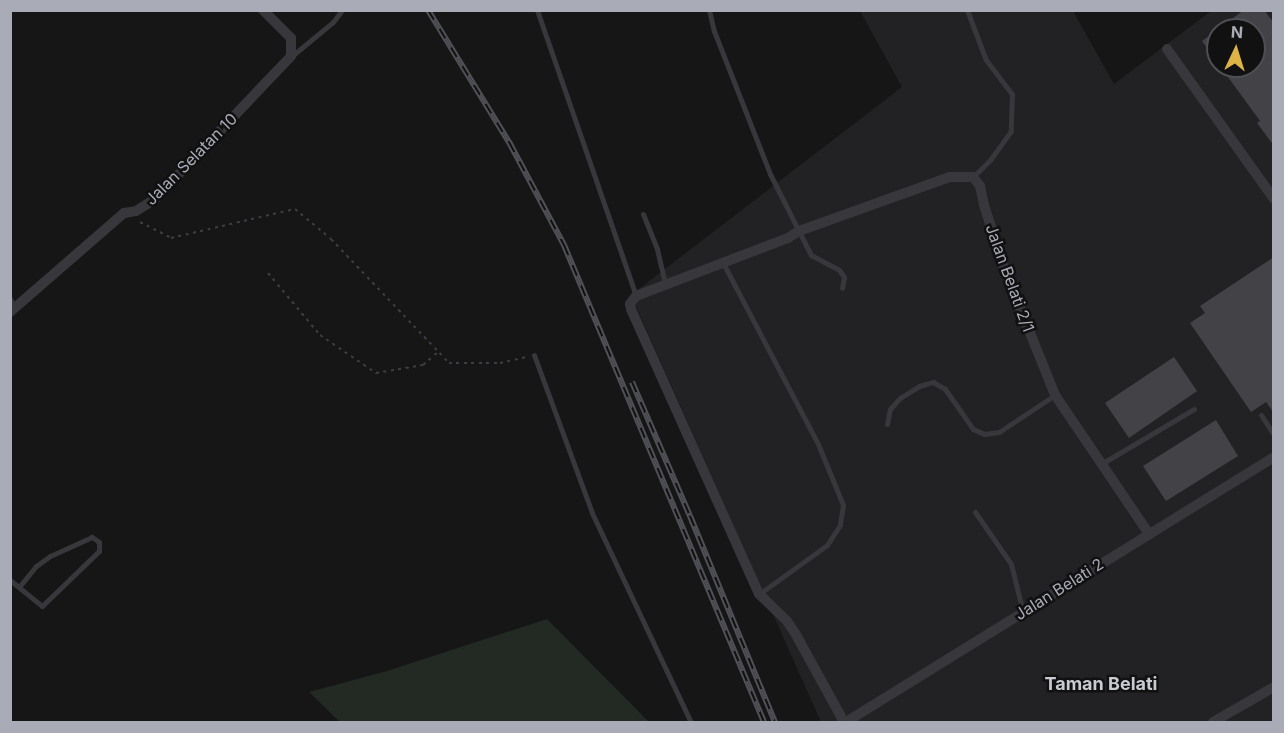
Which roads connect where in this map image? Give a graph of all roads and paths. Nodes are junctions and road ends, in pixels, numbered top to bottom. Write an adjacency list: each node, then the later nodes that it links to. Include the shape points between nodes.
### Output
1 (263, 10): 7 (street, via 291,38)
2 (342, 10): 7 (lane)
3 (537, 10): 17 (lane)
4 (709, 10): 12 (lane, via 770,174)
5 (967, 10): 8 (lane, via 986,60 1012,94 1011,130)
6 (1167, 49): 9 (street)
7 (291, 56): 10 (street, Jalan Selatan 10, via 155,199)
8 (973, 177): 12 (street, via 950,177); 21 (street, Jalan Belati 2/1, via 980,186 1004,268)
9 (1274, 199)
10 (124, 213): 18 (street, Jalan Selatan 10); 19 (path, via 171,238 295,209 331,239)
11 (643, 214): 15 (lane, via 657,249)
12 (799, 231): 13 (street); 16 (lane, via 811,255 839,270 844,277)
13 (723, 263): 15 (street); 32 (lane, via 819,444 843,505 840,525 827,545)
14 (268, 273): 19 (path, via 320,334 376,373 423,364)
15 (665, 285): 17 (street)
16 (842, 288)
17 (636, 296): 32 (street, via 631,309)
18 (12, 306)
19 (439, 351): 20 (path, via 449,363 471,364 500,363)
20 (534, 355): 35 (lane, via 592,513)
21 (1055, 395): 24 (lane, via 999,432 984,434 973,429 945,389 933,382 900,398 890,409); 27 (street, Jalan Belati 2/1)
22 (1194, 409): 27 (lane)
23 (1261, 415): 25 (lane)
24 (887, 424)
25 (1274, 435)
26 (1274, 457): 29 (street, Jalan Belati 2)
27 (1101, 464): 29 (street, Jalan Belati 2/1)
28 (975, 512): 33 (lane, via 1011,564)
29 (1149, 534): 33 (street, Jalan Belati 2)
30 (10, 580): 31 (lane)
31 (19, 587): 31 (lane, via 50,556 92,537 99,542 99,551 42,606)
32 (759, 594): 36 (street, via 787,621)
33 (1023, 612): 36 (street, Jalan Belati 2)
34 (1274, 687): 37 (street)
35 (691, 723)
36 (845, 723)
37 (1213, 723)

